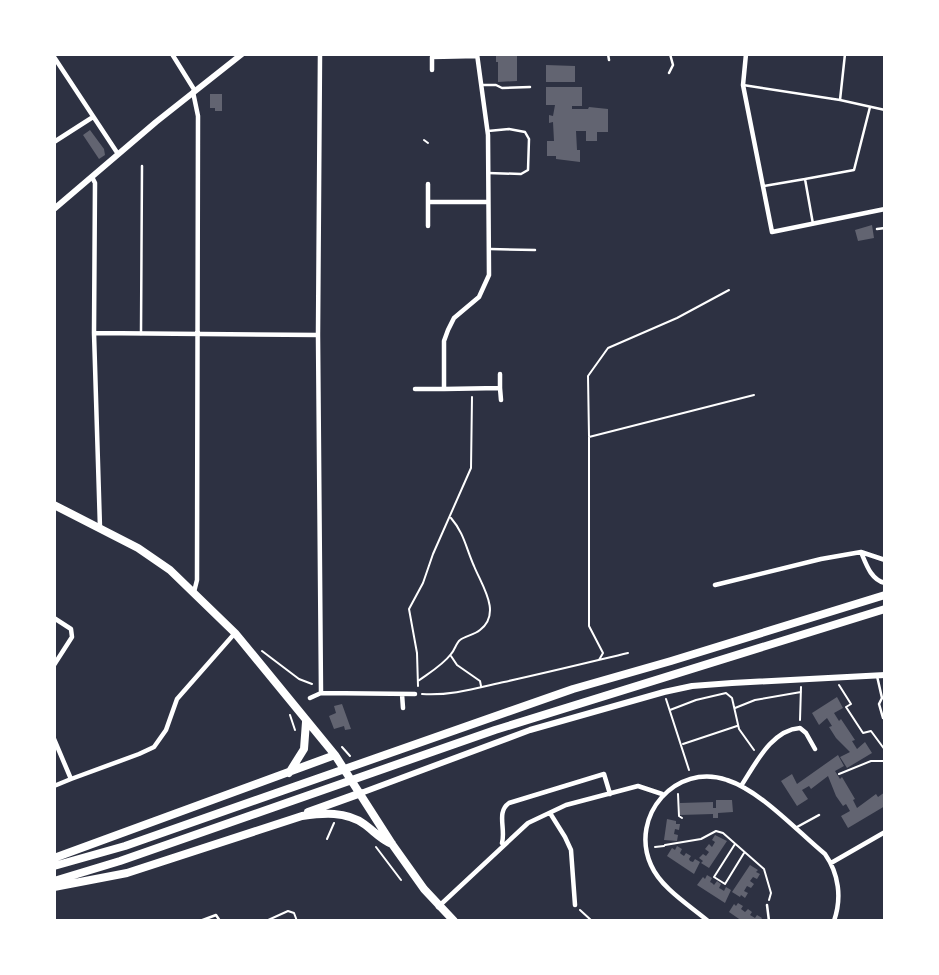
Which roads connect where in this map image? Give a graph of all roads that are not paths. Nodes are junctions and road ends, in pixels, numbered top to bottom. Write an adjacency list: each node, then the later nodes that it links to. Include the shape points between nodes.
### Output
1 (172, 54): 17 (street)
2 (243, 54): 17 (street)
3 (320, 54): 44 (street)
4 (608, 54): 11 (lane)
5 (670, 54): 13 (lane)
6 (746, 54): 15 (street)
7 (845, 54): 18 (lane)
8 (432, 55): 9 (street); 12 (street)
9 (477, 55): 14 (street)
10 (54, 57): 21 (street)
11 (609, 61)
12 (432, 70)
13 (669, 73)
14 (482, 85): 16 (lane); 22 (street)
15 (743, 85): 18 (lane); 30 (street)
16 (530, 87)
17 (194, 91): 24 (street); 43 (street, via 198,116)
18 (840, 100): 19 (lane)
19 (870, 107): 20 (lane); 28 (lane, via 854,170)
20 (885, 110)
21 (93, 117): 23 (street); 24 (street)
22 (488, 131): 26 (street); 26 (lane, via 525,132 530,139 526,172)
23 (54, 142)
24 (118, 154): 27 (street)
25 (142, 166): 42 (lane)
26 (488, 173): 32 (street)
27 (92, 176): 33 (street); 41 (street)
28 (805, 179): 30 (lane); 35 (lane)
29 (428, 184): 31 (street)
30 (764, 186): 35 (street, via 772,232)
31 (428, 202): 32 (street); 36 (street)
32 (488, 202): 39 (street)
33 (54, 209)
34 (885, 209): 35 (street)
35 (813, 224)
36 (428, 226)
37 (885, 228): 38 (lane)
38 (877, 229)
39 (489, 249): 40 (lane); 48 (street, via 485,287 454,318 444,341)
40 (536, 250)
41 (94, 333): 42 (street); 51 (street)
42 (141, 334): 43 (street)
43 (198, 334): 44 (street); 56 (street)
44 (318, 335): 63 (street)
45 (500, 374): 46 (street)
46 (500, 388): 48 (street); 49 (street)
47 (415, 389): 48 (street)
48 (444, 389)
49 (501, 400)
50 (54, 505): 51 (highway)
51 (100, 529): 56 (highway, via 138,548)
52 (861, 552): 53 (street); 54 (street, via 874,577); 55 (street)
53 (885, 560)
54 (885, 583)
55 (715, 585)
56 (194, 593): 60 (highway)
57 (885, 595): 90 (highway, via 573,689 125,846)
58 (885, 609): 91 (highway, via 578,702)
59 (54, 618): 61 (street, via 71,629 72,637)
60 (235, 633): 70 (highway); 75 (street, via 177,699 154,747)
61 (54, 665)
62 (881, 676): 66 (lane); 78 (street, via 705,685 664,692 530,730)
63 (321, 693): 64 (street); 67 (street)
64 (402, 694): 65 (street); 68 (street)
65 (415, 694)
66 (883, 697): 69 (lane, via 879,704)
67 (310, 698)
68 (403, 708)
69 (883, 718)
70 (306, 720): 73 (highway); 74 (highway, via 304,749)
71 (54, 738): 75 (street)
72 (815, 749): 77 (street, via 800,728 787,731 769,744)
73 (335, 755): 74 (highway); 78 (highway)
74 (289, 773): 88 (highway)
75 (71, 779): 76 (street)
76 (54, 786)
77 (741, 786): 80 (street, via 704,776 672,786); 84 (street)
78 (361, 793): 83 (highway); 86 (highway)
79 (610, 794): 80 (street, via 638,786); 81 (street); 87 (street, via 604,774 509,803 502,813)
80 (663, 794): 99 (street, via 646,827 650,863 655,873)
81 (550, 813): 87 (street, via 528,823); 93 (street, via 571,850)
82 (818, 815): 84 (lane)
83 (302, 816): 86 (highway, via 351,817); 92 (highway, via 127,873)
84 (794, 828): 89 (street)
85 (885, 832): 89 (street)
86 (392, 844): 95 (highway)
87 (501, 845): 95 (street)
88 (54, 858)
89 (831, 863): 101 (street, via 839,890)
90 (54, 866)
91 (54, 881)
92 (54, 887)
93 (575, 905)
94 (767, 905): 100 (lane)
95 (438, 906): 98 (highway)
96 (200, 921): 97 (lane, via 216,915)
97 (220, 921)
98 (454, 921)
99 (708, 921)
100 (769, 921)
101 (835, 921)

